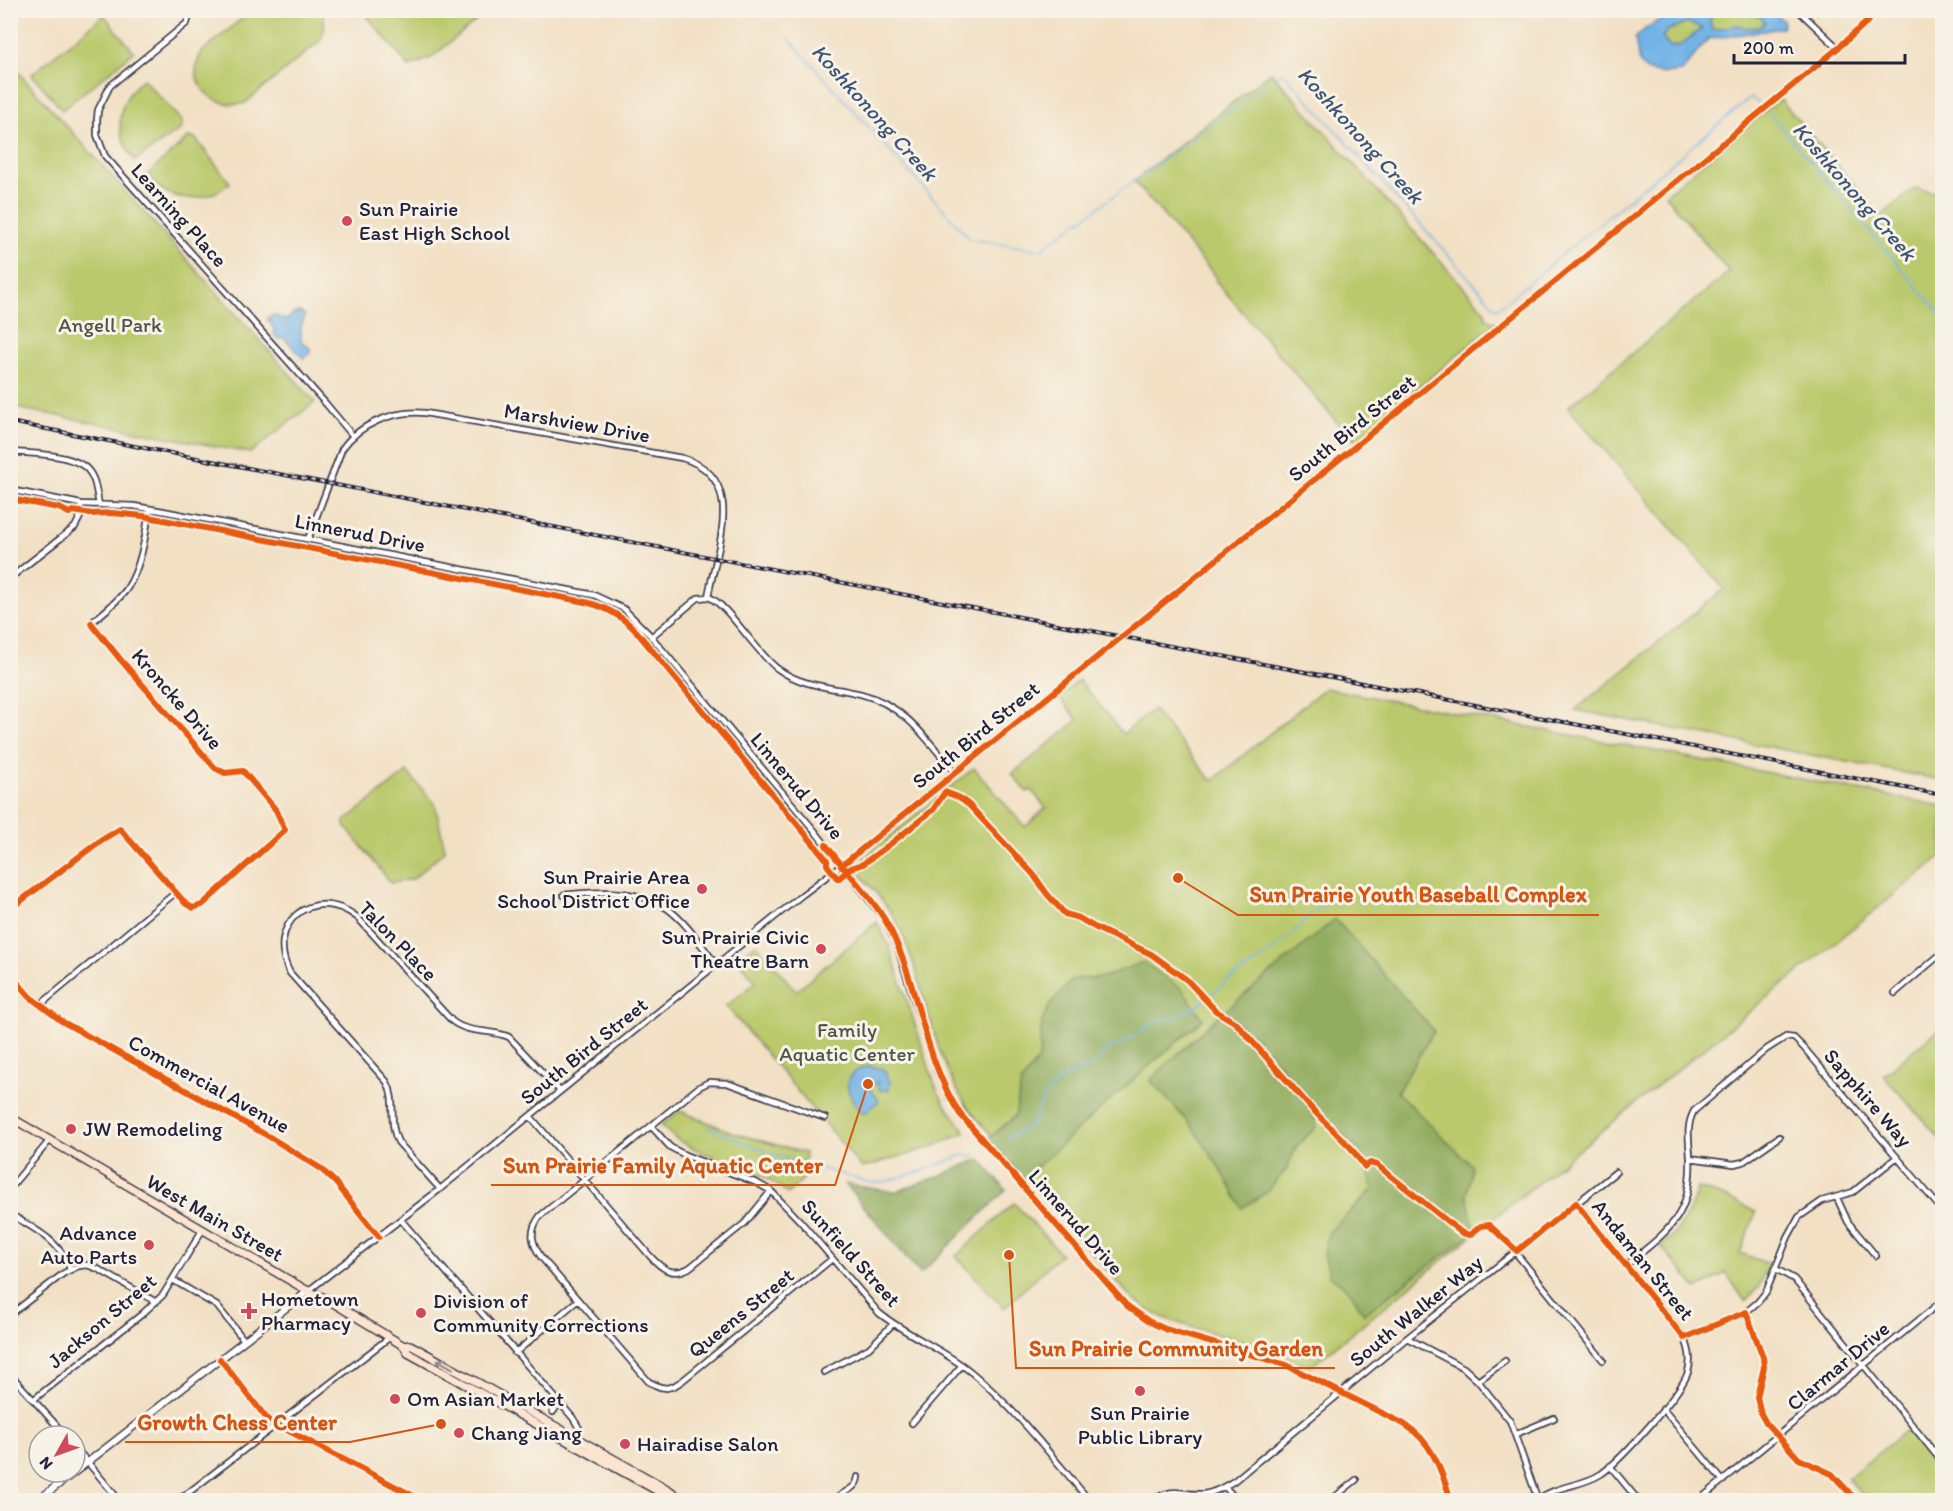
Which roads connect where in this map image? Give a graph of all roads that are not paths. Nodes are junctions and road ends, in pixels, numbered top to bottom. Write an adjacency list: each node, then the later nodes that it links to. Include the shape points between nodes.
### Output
1 (191, 10): 5 (street, Learning Place, via 187,23 110,87 98,110 100,144 105,156 149,207)
2 (1798, 10): 4 (street)
3 (1880, 10): 4 (street, South Bird Street)
4 (1838, 48): 15 (street, South Bird Street)
5 (353, 436): 11 (street, Marshview Drive, via 342,449); 13 (street, Marshview Drive, via 404,412 425,413 696,463 716,480 724,503)
6 (10, 452): 9 (street, via 42,453 86,468 95,481)
7 (10, 490): 8 (street, Linnerud Drive)
8 (81, 504): 9 (street, Linnerud Drive); 12 (street, via 75,527)
9 (99, 504): 10 (street, Linnerud Drive)
10 (149, 509): 11 (street, Linnerud Drive); 17 (street, Kroncke Drive, via 138,564 130,582 122,595 91,623 215,768 225,773 243,771 276,809 285,828 202,905 193,908)
11 (308, 539): 14 (street, Linnerud Drive, via 594,595 628,612)
12 (10, 578)
13 (708, 597): 14 (street, via 698,598); 15 (street, via 720,604 776,668 807,684 863,694 890,706 915,725)
14 (651, 637): 16 (street, Linnerud Drive)
15 (954, 773): 16 (street, South Bird Street)
16 (841, 866): 21 (street, South Bird Street); 74 (street, Linnerud Drive, via 891,932 937,1071 960,1114 1126,1305 1165,1329 1272,1360)
17 (175, 893): 19 (street, Kroncke Drive, via 120,829); 24 (street)
18 (564, 895): 21 (street, via 601,891 650,900 668,909)
19 (10, 909)
20 (1942, 953): 23 (street)
21 (717, 965): 25 (street, South Bird Street)
22 (10, 974): 24 (street, Commercial Avenue)
23 (1895, 993)
24 (40, 1005): 45 (street, Commercial Avenue, via 63,1022 314,1164 335,1182)
25 (560, 1092): 26 (street, South Bird Street); 37 (street, Talon Place, via 509,1037 452,1021 346,909 323,904 297,914 283,941 282,953 290,973 387,1082 392,1094 394,1135)
26 (530, 1116): 35 (street); 37 (street, South Bird Street)
27 (10, 1117): 31 (main road, West Main Street)
28 (825, 1118): 29 (street, via 717,1081 699,1087)
29 (651, 1126): 35 (street); 38 (street, Sunfield Street, via 670,1147)
30 (1779, 1137): 33 (street, via 1743,1162)
31 (50, 1140): 36 (street); 44 (main road, West Main Street)
32 (1897, 1157): 33 (street, Sapphire Way, via 1804,1048 1794,1038 1786,1037 1694,1111 1689,1124); 39 (street, via 1858,1189); 41 (street, Sapphire Way)
33 (1690, 1158): 49 (street, via 1689,1186 1681,1211 1670,1228)
34 (1616, 1172): 40 (street, South Walker Way)
35 (585, 1179): 38 (street, via 661,1268 669,1272 689,1268 745,1222); 54 (street, via 540,1216 532,1239 541,1257)
36 (10, 1188)
37 (440, 1189): 43 (street, South Bird Street)
38 (771, 1191): 48 (street, Sunfield Street)
39 (1837, 1198): 47 (street, via 1848,1222); 51 (street, via 1816,1204 1799,1217)
40 (1576, 1203): 46 (street, South Walker Way); 49 (street, Andaman Street)
41 (1942, 1209)
42 (10, 1214): 50 (street, via 50,1238)
43 (401, 1220): 45 (street, South Bird Street); 65 (street)
44 (203, 1229): 52 (street, Jackson Street); 53 (main road, West Main Street)
45 (379, 1237): 53 (street, South Bird Street)
46 (1515, 1252): 61 (street, South Walker Way); 67 (street)
47 (1876, 1256)
48 (832, 1259): 54 (street, Queens Street, via 682,1381 667,1388 656,1386 643,1376); 59 (street, Sunfield Street)
49 (1626, 1265): 62 (street, Andaman Street)
50 (70, 1269): 56 (street, via 87,1265 98,1269); 58 (street)
51 (1776, 1269): 57 (street, via 1761,1298); 70 (street, via 1794,1279)
52 (174, 1280): 56 (street, Jackson Street); 63 (street, via 218,1306)
53 (308, 1291): 60 (main road, West Main Street); 63 (street)
54 (578, 1300): 65 (street)
55 (1942, 1301): 70 (street, Clarmar Drive)
56 (156, 1302): 75 (street, Jackson Street)
57 (1746, 1312): 62 (street); 84 (street, via 1764,1367 1758,1406)
58 (10, 1315)
59 (893, 1324): 69 (street, Sunfield Street); 71 (street, via 870,1348)
60 (390, 1337): 64 (main road, West Main Street); 82 (street)
61 (1407, 1338): 73 (street, via 1464,1368); 74 (street, South Walker Way)
62 (1684, 1338): 77 (street, via 1689,1352 1688,1374)
63 (244, 1340): 66 (street)
64 (404, 1346): 85 (main road, West Main Street, one-way to 64, via 411,1346); 96 (main road, West Main Street, via 408,1353 609,1465 667,1497)
65 (515, 1353): 76 (street)
66 (220, 1359): 82 (street, via 262,1413); 86 (street)
67 (1603, 1360)
68 (1505, 1361): 73 (street)
69 (962, 1365): 80 (street); 103 (street, Sunfield Street, via 997,1395)
70 (1864, 1366): 84 (street, Clarmar Drive); 87 (street)
71 (824, 1372)
72 (10, 1374): 75 (street)
73 (1479, 1381): 83 (street)
74 (1342, 1393): 93 (street, South Walker Way); 95 (street, Linnerud Drive, via 1395,1419 1421,1437 1441,1468)
75 (33, 1400): 81 (street)
76 (559, 1403): 78 (street); 85 (street, via 578,1425)
77 (1663, 1409): 88 (street); 91 (street)
78 (553, 1412)
79 (1554, 1418): 83 (street)
80 (912, 1423)
81 (55, 1424)
82 (277, 1425): 94 (street); 99 (street)
83 (1516, 1434): 108 (street)
84 (1779, 1437): 91 (street, Clarmar Drive); 111 (street, via 1799,1459 1832,1474)
85 (578, 1438): 96 (main road, West Main Street)
86 (88, 1461): 98 (street)
87 (1942, 1462)
88 (1610, 1466): 108 (street, via 1587,1481 1565,1486); 109 (street)
89 (858, 1477): 102 (street, via 853,1488)
90 (1356, 1480): 106 (street)
91 (1723, 1481): 110 (street, Clarmar Drive)
92 (59, 1484): 97 (street)
93 (1225, 1487): 104 (street, South Walker Way, via 1203,1494 1169,1492); 105 (street)
94 (398, 1488): 100 (street); 101 (street)
95 (1450, 1498): 107 (street)
96 (681, 1499)
97 (38, 1500)
98 (119, 1500)
99 (179, 1500)
100 (392, 1500)
101 (421, 1500)
102 (836, 1500)
103 (1089, 1500)
104 (1152, 1500)
105 (1238, 1500)
106 (1331, 1500)
107 (1436, 1500)
108 (1538, 1500)
109 (1638, 1500)
110 (1699, 1500)
111 (1856, 1500)

